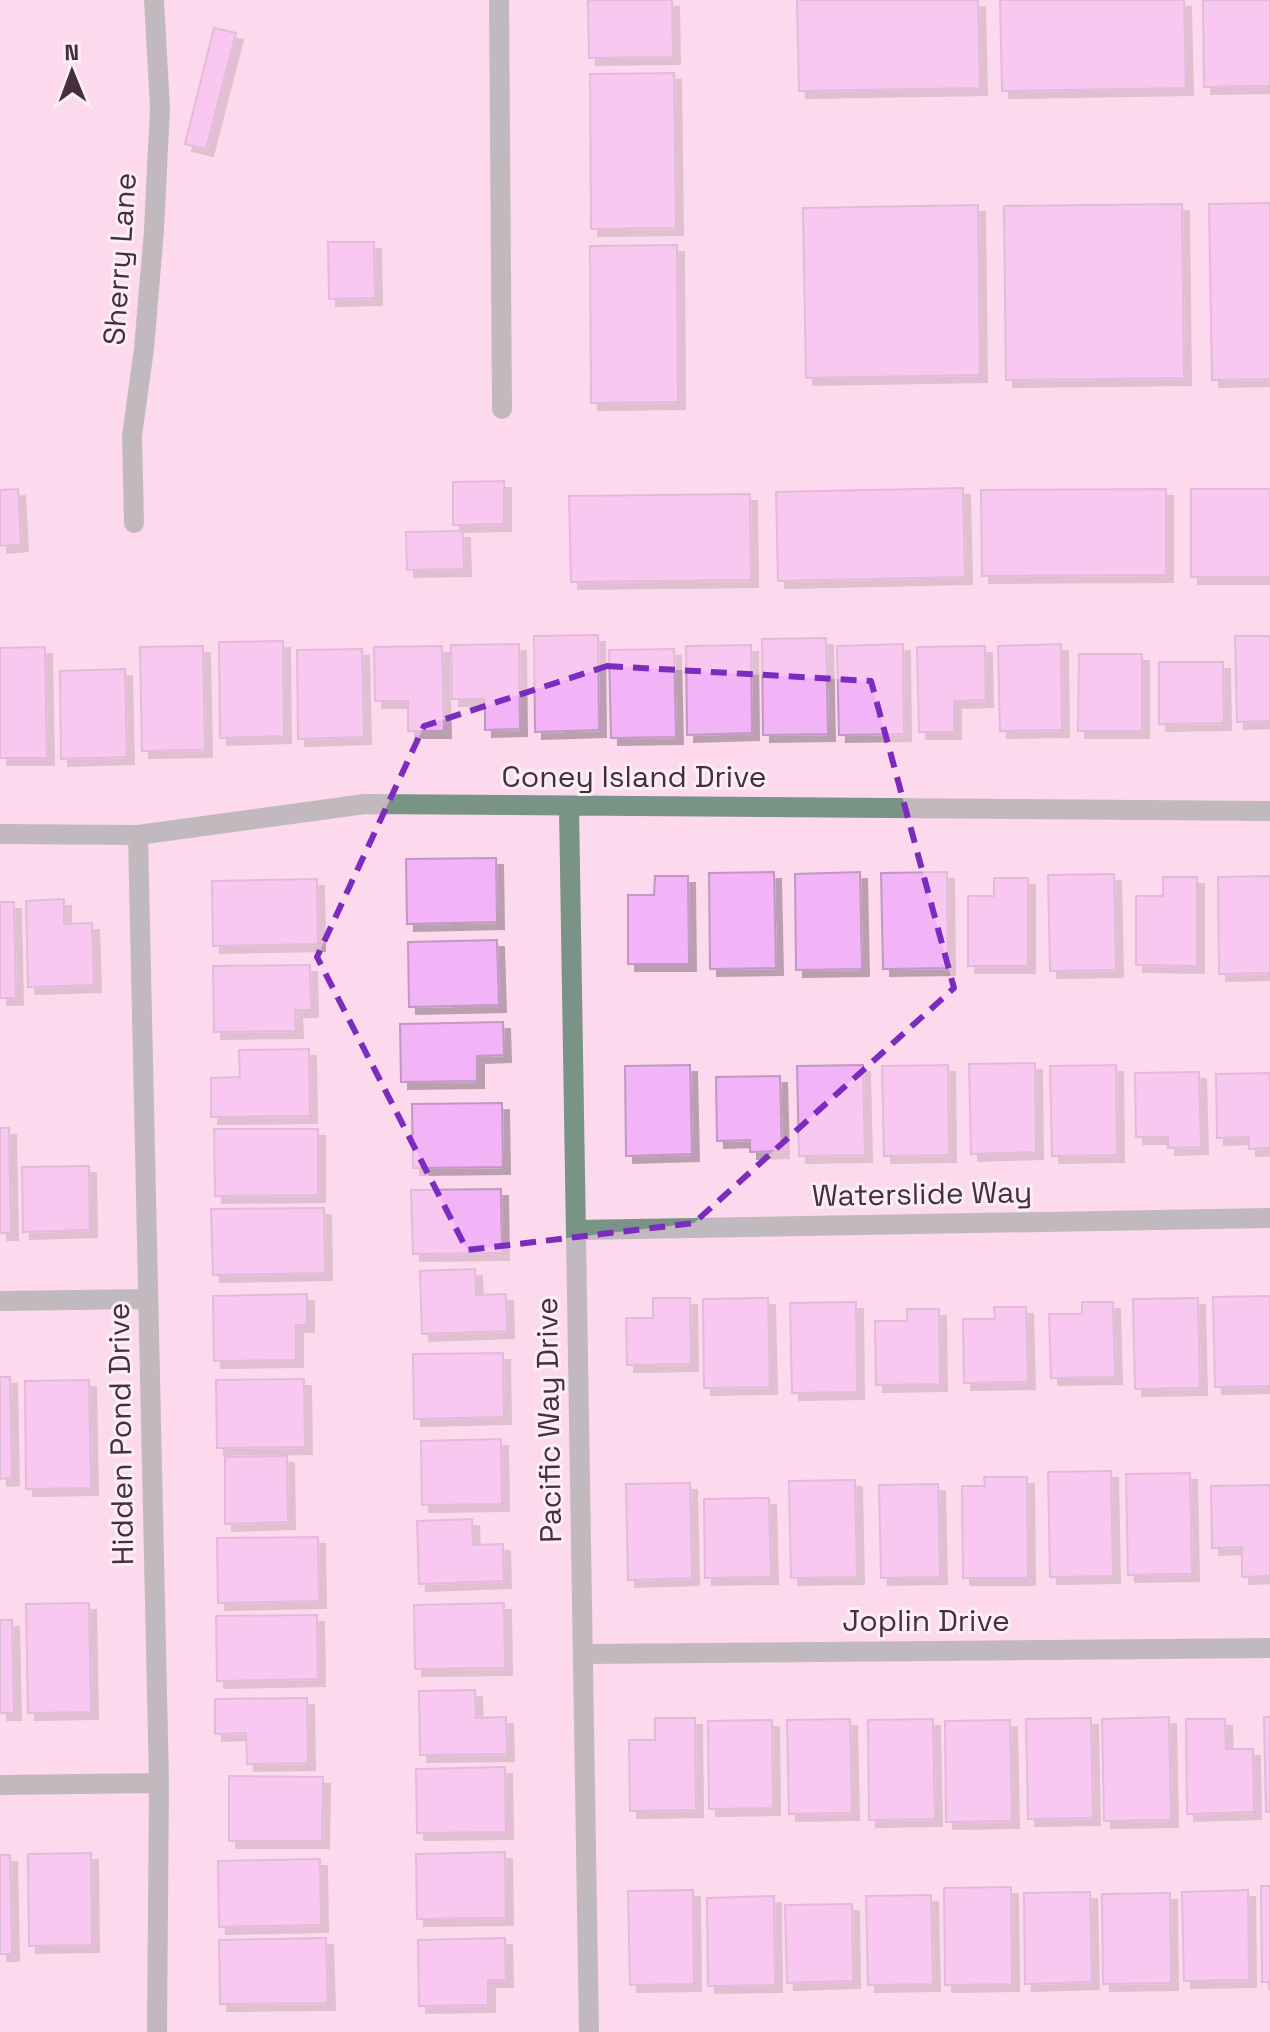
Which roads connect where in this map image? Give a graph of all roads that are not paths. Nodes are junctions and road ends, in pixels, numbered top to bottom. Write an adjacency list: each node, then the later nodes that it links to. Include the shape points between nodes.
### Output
1 (154, 0): 4 (street, Sherry Lane, via 160,108 144,349 132,436)
2 (499, 0): 3 (street)
3 (502, 409)
4 (134, 523)
5 (569, 807): 6 (street, Coney Island Drive); 8 (street, Coney Island Drive, via 365,804); 10 (street, Pacific Way Drive)
6 (1270, 811)
7 (0, 834): 8 (street, Coney Island Drive)
8 (138, 835): 11 (street, Hidden Pond Drive)
9 (1270, 1218): 10 (street, Waterslide Way)
10 (576, 1230): 14 (street, Pacific Way Drive)
11 (148, 1299): 12 (street); 15 (street, Hidden Pond Drive)
12 (0, 1301)
13 (1270, 1648): 14 (street, Joplin Drive)
14 (583, 1654): 18 (street, Pacific Way Drive)
15 (159, 1783): 16 (street); 17 (street, Hidden Pond Drive)
16 (0, 1785)
17 (157, 2032)
18 (589, 2032)

